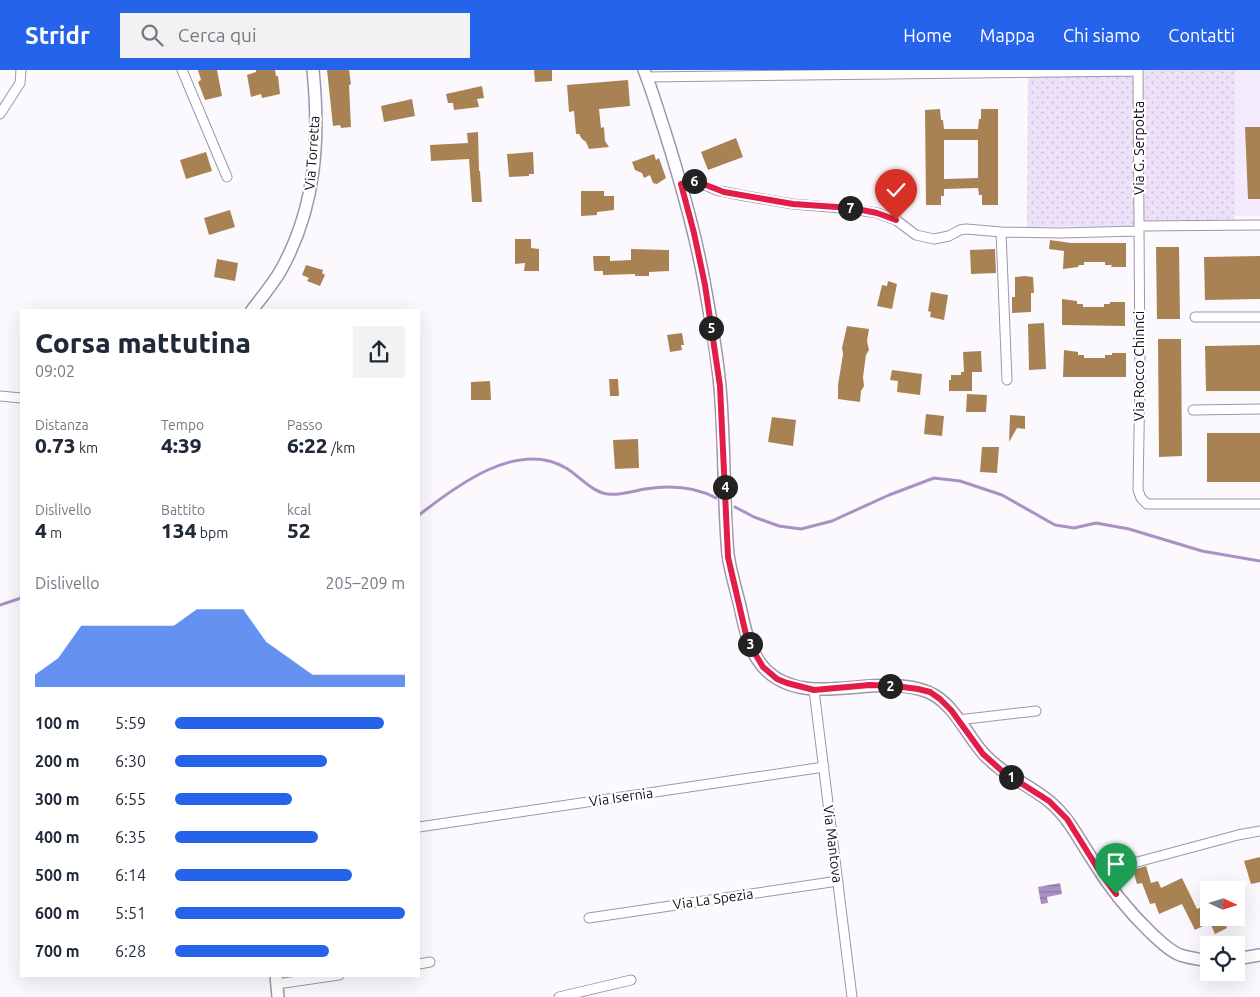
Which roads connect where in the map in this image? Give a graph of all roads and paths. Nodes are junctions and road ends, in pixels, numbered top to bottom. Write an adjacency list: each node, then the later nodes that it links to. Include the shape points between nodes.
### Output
1 (21, 70): 6 (street, via 20,83)
2 (182, 70): 7 (street)
3 (313, 70): 12 (street, Via Torretta, via 315,151 309,198 294,245)
4 (1138, 70): 5 (street); 10 (street, Via G. Serpotta)
5 (645, 73): 8 (street)
6 (0, 114)
7 (227, 177)
8 (681, 184): 11 (street, via 692,181 724,192 793,204 877,213 896,220 916,234 934,238 966,229); 21 (street, via 703,276 720,386 728,557 747,639 763,667 777,679)
9 (1260, 225): 10 (street)
10 (1139, 229): 11 (street); 20 (street, Via Rocco Chinnci, via 1138,490 1141,498 1147,504)
11 (1000, 232): 15 (street)
12 (253, 309)
13 (1195, 317): 14 (street)
14 (1260, 317)
15 (1007, 380)
16 (0, 396): 17 (street)
17 (20, 398)
18 (1260, 409): 19 (street)
19 (1193, 410)
20 (1260, 504)
21 (814, 690): 23 (street, via 870,685 918,689 940,699); 24 (street, Via Mantova)
22 (1036, 712): 23 (street)
23 (958, 720): 27 (street, via 983,754 1002,771 1049,801 1067,819)
24 (824, 767): 25 (street, Via Isernia); 28 (street, Via Mantova)
25 (420, 827)
26 (1260, 831): 27 (street)
27 (1100, 872): 31 (street, via 1130,912 1164,945 1179,954)
28 (838, 881): 29 (street, Via La Spezia); 40 (street, Via Mantova)
29 (589, 918)
30 (1260, 955): 32 (street)
31 (1200, 958)
32 (1245, 958)
33 (430, 962): 34 (street)
34 (420, 964)
35 (307, 977): 36 (street)
36 (276, 979): 38 (street)
37 (631, 980): 39 (street)
38 (278, 997)
39 (559, 997)
40 (852, 997)

